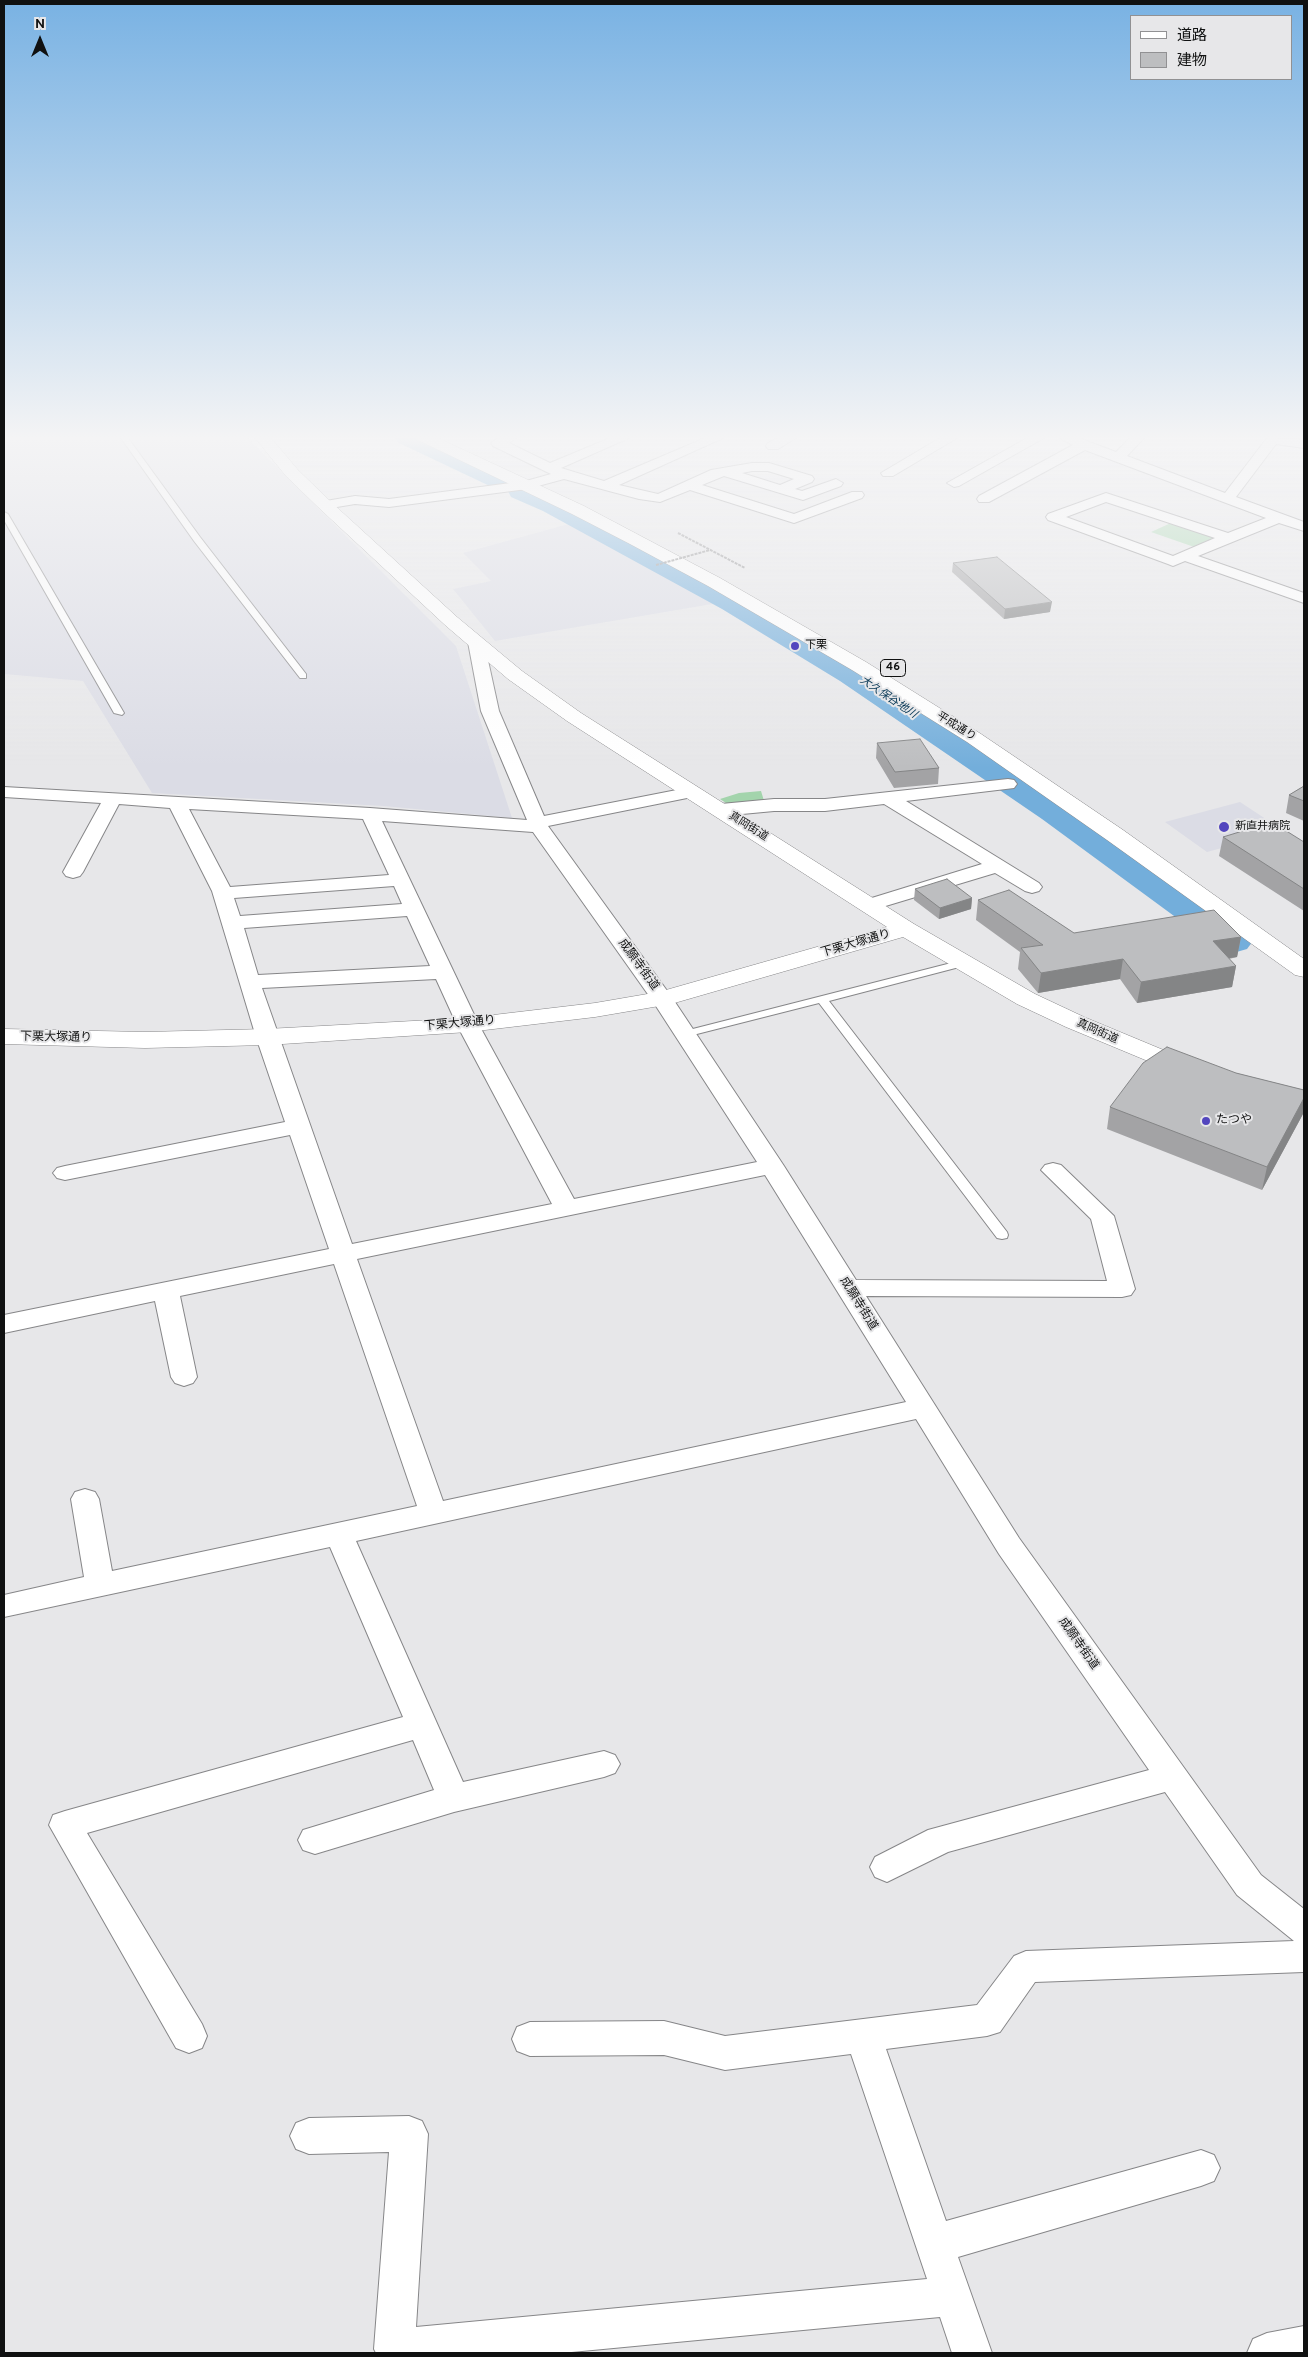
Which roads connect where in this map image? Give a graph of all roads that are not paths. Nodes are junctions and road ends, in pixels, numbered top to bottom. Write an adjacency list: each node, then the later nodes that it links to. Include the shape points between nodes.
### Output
1 (23, 548): 12 (lane)
2 (204, 548): 11 (lane)
3 (372, 548): 10 (main road, 真岡街道)
4 (648, 548): 33 (main road, 平成通り / 46, via 714,582 858,666 974,738)
5 (680, 548): 29 (main road, 平成通り / 46, via 879,659 1093,798)
6 (1137, 548): 8 (street, via 1173,561)
7 (1204, 548): 8 (street)
8 (1185, 556): 9 (street)
9 (1304, 598)
10 (476, 642): 15 (main road, 真岡街道, via 514,675 574,717); 21 (street, 成願寺街道, via 490,710)
11 (303, 676)
12 (118, 713)
13 (1008, 784): 16 (street)
14 (4, 792): 17 (street)
15 (692, 792): 19 (main road, 真岡街道); 21 (street)
16 (888, 798): 19 (street); 22 (street)
17 (113, 799): 18 (street); 23 (street)
18 (177, 803): 20 (street); 26 (street)
19 (721, 810): 27 (main road, 真岡街道)
20 (370, 814): 21 (street); 24 (street)
21 (538, 825): 36 (street, 成願寺街道)
22 (997, 866): 25 (street); 27 (street)
23 (73, 872)
24 (400, 880): 26 (street); 28 (street)
25 (1032, 887)
26 (222, 893): 30 (street)
27 (869, 905): 31 (main road, 真岡街道)
28 (414, 909): 30 (street); 34 (street)
29 (1266, 920)
30 (232, 923): 35 (street)
31 (906, 929): 32 (main road, 真岡街道); 36 (main road, 下栗大塚通り)
32 (962, 963): 37 (lane); 42 (main road, 真岡街道, via 1067,1018)
33 (1304, 970)
34 (443, 972): 35 (street); 38 (street)
35 (250, 982): 41 (street)
36 (662, 999): 38 (main road, 下栗大塚通り); 39 (street, 成願寺街道)
37 (822, 999): 39 (lane); 48 (lane)
38 (468, 1024): 41 (main road, 下栗大塚通り); 47 (street)
39 (685, 1034): 44 (street, 成願寺街道)
40 (4, 1037): 41 (main road, 下栗大塚通り, via 145,1040)
41 (268, 1037): 43 (street)
42 (1205, 1075)
43 (299, 1126): 46 (street); 49 (street)
44 (772, 1166): 47 (street); 50 (street, 成願寺街道)
45 (1053, 1170): 50 (street, via 1102,1216 1122,1289)
46 (65, 1173)
47 (567, 1209): 49 (street)
48 (1002, 1235)
49 (345, 1255): 51 (street); 56 (street)
50 (848, 1288): 54 (street, 成願寺街道)
51 (166, 1291): 52 (street); 53 (street)
52 (4, 1324)
53 (184, 1377)
54 (923, 1408): 56 (street); 62 (street, 成願寺街道, via 1009,1546)
55 (85, 1498): 58 (street)
56 (434, 1515): 57 (street)
57 (339, 1535): 58 (street); 60 (street)
58 (100, 1586): 59 (street)
59 (4, 1606)
60 (422, 1725): 63 (street); 68 (street, via 65,1825)
61 (604, 1764): 63 (street)
62 (1172, 1777): 65 (street, via 940,1840); 66 (street, 成願寺街道, via 1249,1885)
63 (454, 1798): 64 (street)
64 (315, 1840)
65 (887, 1867)
66 (1304, 1929)
67 (1304, 1956): 69 (street, via 1026,1967 987,2020)
68 (189, 2036)
69 (863, 2036): 70 (street, via 725,2053 664,2038); 73 (street)
70 (530, 2039)
71 (309, 2136): 74 (street, via 409,2134 394,2349)
72 (1201, 2168): 73 (street)
73 (935, 2244): 74 (street)
74 (953, 2296): 76 (street)
75 (1304, 2346): 77 (street)
76 (972, 2353)
77 (1267, 2353)

